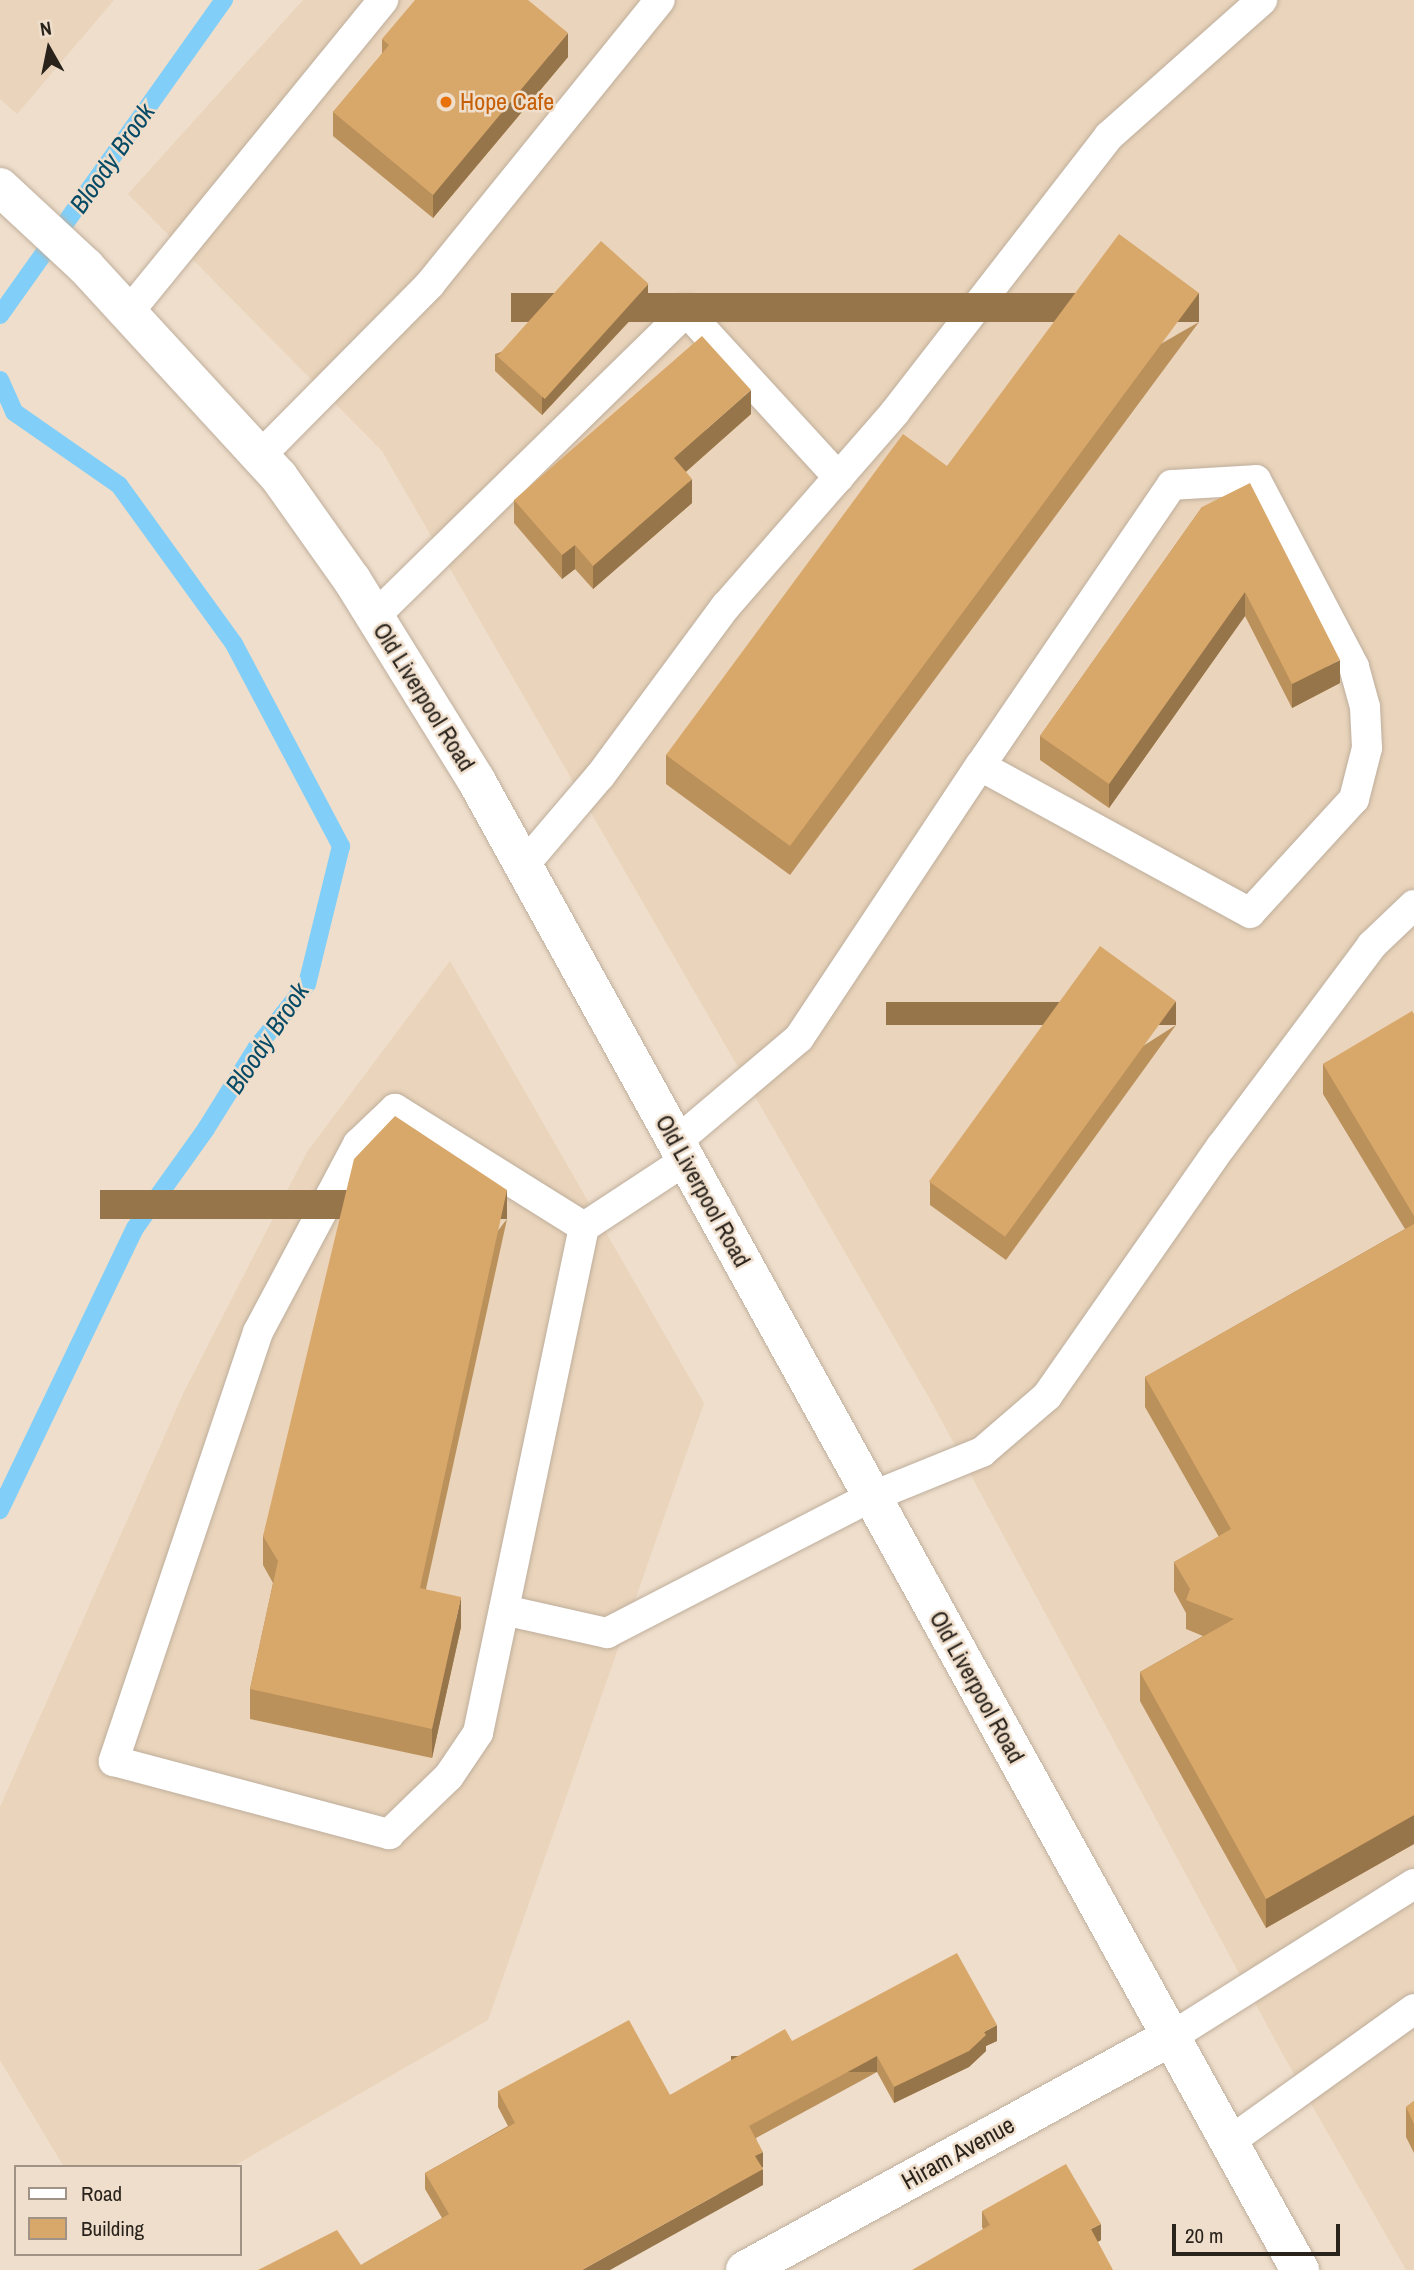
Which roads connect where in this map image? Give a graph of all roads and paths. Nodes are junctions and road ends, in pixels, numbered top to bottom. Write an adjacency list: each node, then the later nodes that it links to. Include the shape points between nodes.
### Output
1 (383, 0): 5 (lane)
2 (660, 0): 6 (lane, via 430,284)
3 (1262, 0): 7 (lane, via 1109,136)
4 (4, 190): 5 (main road, Old Liverpool Road)
5 (128, 313): 6 (main road, Old Liverpool Road)
6 (260, 456): 8 (main road, Old Liverpool Road)
7 (839, 478): 8 (lane, via 686,312); 10 (lane, via 726,606 600,776)
8 (375, 616): 10 (main road, Old Liverpool Road)
9 (980, 766): 9 (lane, via 1172,485 1256,480 1354,667 1365,708 1367,748 1354,799 1250,913); 12 (lane, via 799,1038)
10 (523, 866): 12 (main road, Old Liverpool Road)
11 (1414, 905): 14 (lane, via 1372,945 1229,1136 1048,1396 982,1452)
12 (681, 1151): 13 (lane); 14 (main road, Old Liverpool Road)
13 (584, 1227): 15 (lane); 15 (lane, via 395,1109 358,1144 258,1332 114,1761 389,1834 449,1776 478,1733)
14 (871, 1497): 15 (lane, via 607,1633); 18 (main road, Old Liverpool Road)
15 (505, 1610)
16 (1414, 1884): 18 (lane)
17 (1414, 2009): 19 (lane)
18 (1171, 2037): 19 (main road, Old Liverpool Road); 20 (main road, Hiram Avenue)
19 (1229, 2142): 21 (main road, Old Liverpool Road)
20 (745, 2270)
21 (1300, 2270)

